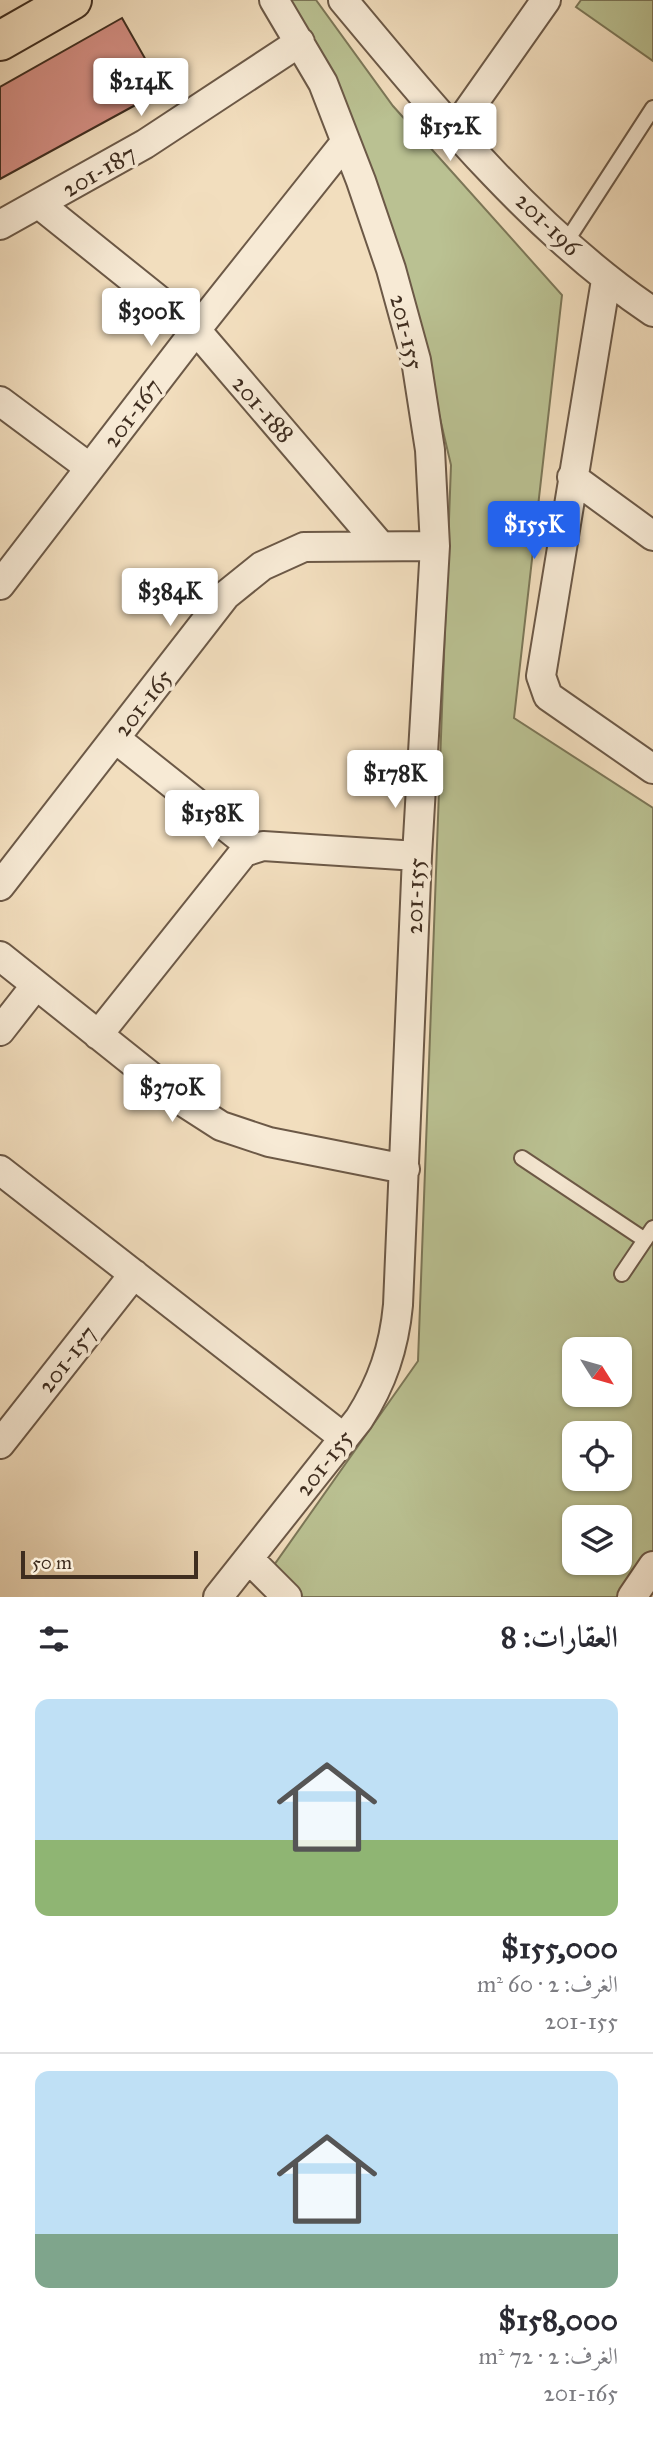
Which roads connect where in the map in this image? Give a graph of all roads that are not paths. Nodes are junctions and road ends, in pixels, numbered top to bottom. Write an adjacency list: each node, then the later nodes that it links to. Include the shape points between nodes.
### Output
1 (72, 0): 5 (main road)
2 (274, 0): 6 (street, 201-155)
3 (343, 0): 8 (street, 201-196)
4 (546, 0): 8 (street)
5 (0, 41)
6 (300, 42): 9 (street, 201-155, via 323,83); 10 (street, 201-187, via 145,144)
7 (653, 108): 12 (lane)
8 (453, 132): 12 (street, 201-196)
9 (344, 144): 15 (street, 201-167); 21 (street, 201-155, via 376,224 416,360 430,450)
10 (39, 204): 11 (street, 201-187); 15 (street, 201-188)
11 (0, 225)
12 (566, 242): 13 (street, 201-196)
13 (606, 280): 14 (street, 201-196); 18 (street)
14 (653, 312)
15 (196, 330): 17 (street, 201-167); 20 (street, 201-188)
16 (0, 401): 17 (street)
17 (90, 468): 22 (street, 201-167)
18 (572, 477): 19 (street); 24 (street, via 541,676 548,696)
19 (653, 536)
20 (380, 544): 21 (street, 201-165); 23 (street, 201-165, via 304,547 262,566 226,595)
21 (435, 546): 26 (street, 201-155)
22 (0, 585)
23 (116, 739): 25 (street); 27 (street, 201-165)
24 (653, 769)
25 (253, 848): 26 (street); 31 (street, via 237,858)
26 (417, 856): 33 (street, 201-155)
27 (0, 886)
28 (0, 956): 29 (street)
29 (36, 985): 30 (street); 31 (street)
30 (0, 1031)
31 (99, 1035): 33 (street, via 178,1099 221,1126 270,1142)
32 (522, 1158): 35 (lane)
33 (405, 1169): 38 (street, 201-155, via 391,1353 372,1398)
34 (0, 1170): 36 (street)
35 (649, 1234): 37 (lane)
36 (134, 1274): 38 (street); 39 (street, 201-157)
37 (622, 1274)
38 (344, 1438): 40 (street, 201-155)
39 (0, 1444)
40 (248, 1559): 42 (street, 201-155); 43 (street)
41 (653, 1566): 44 (street)
42 (218, 1597)
43 (287, 1597)
44 (632, 1597)

